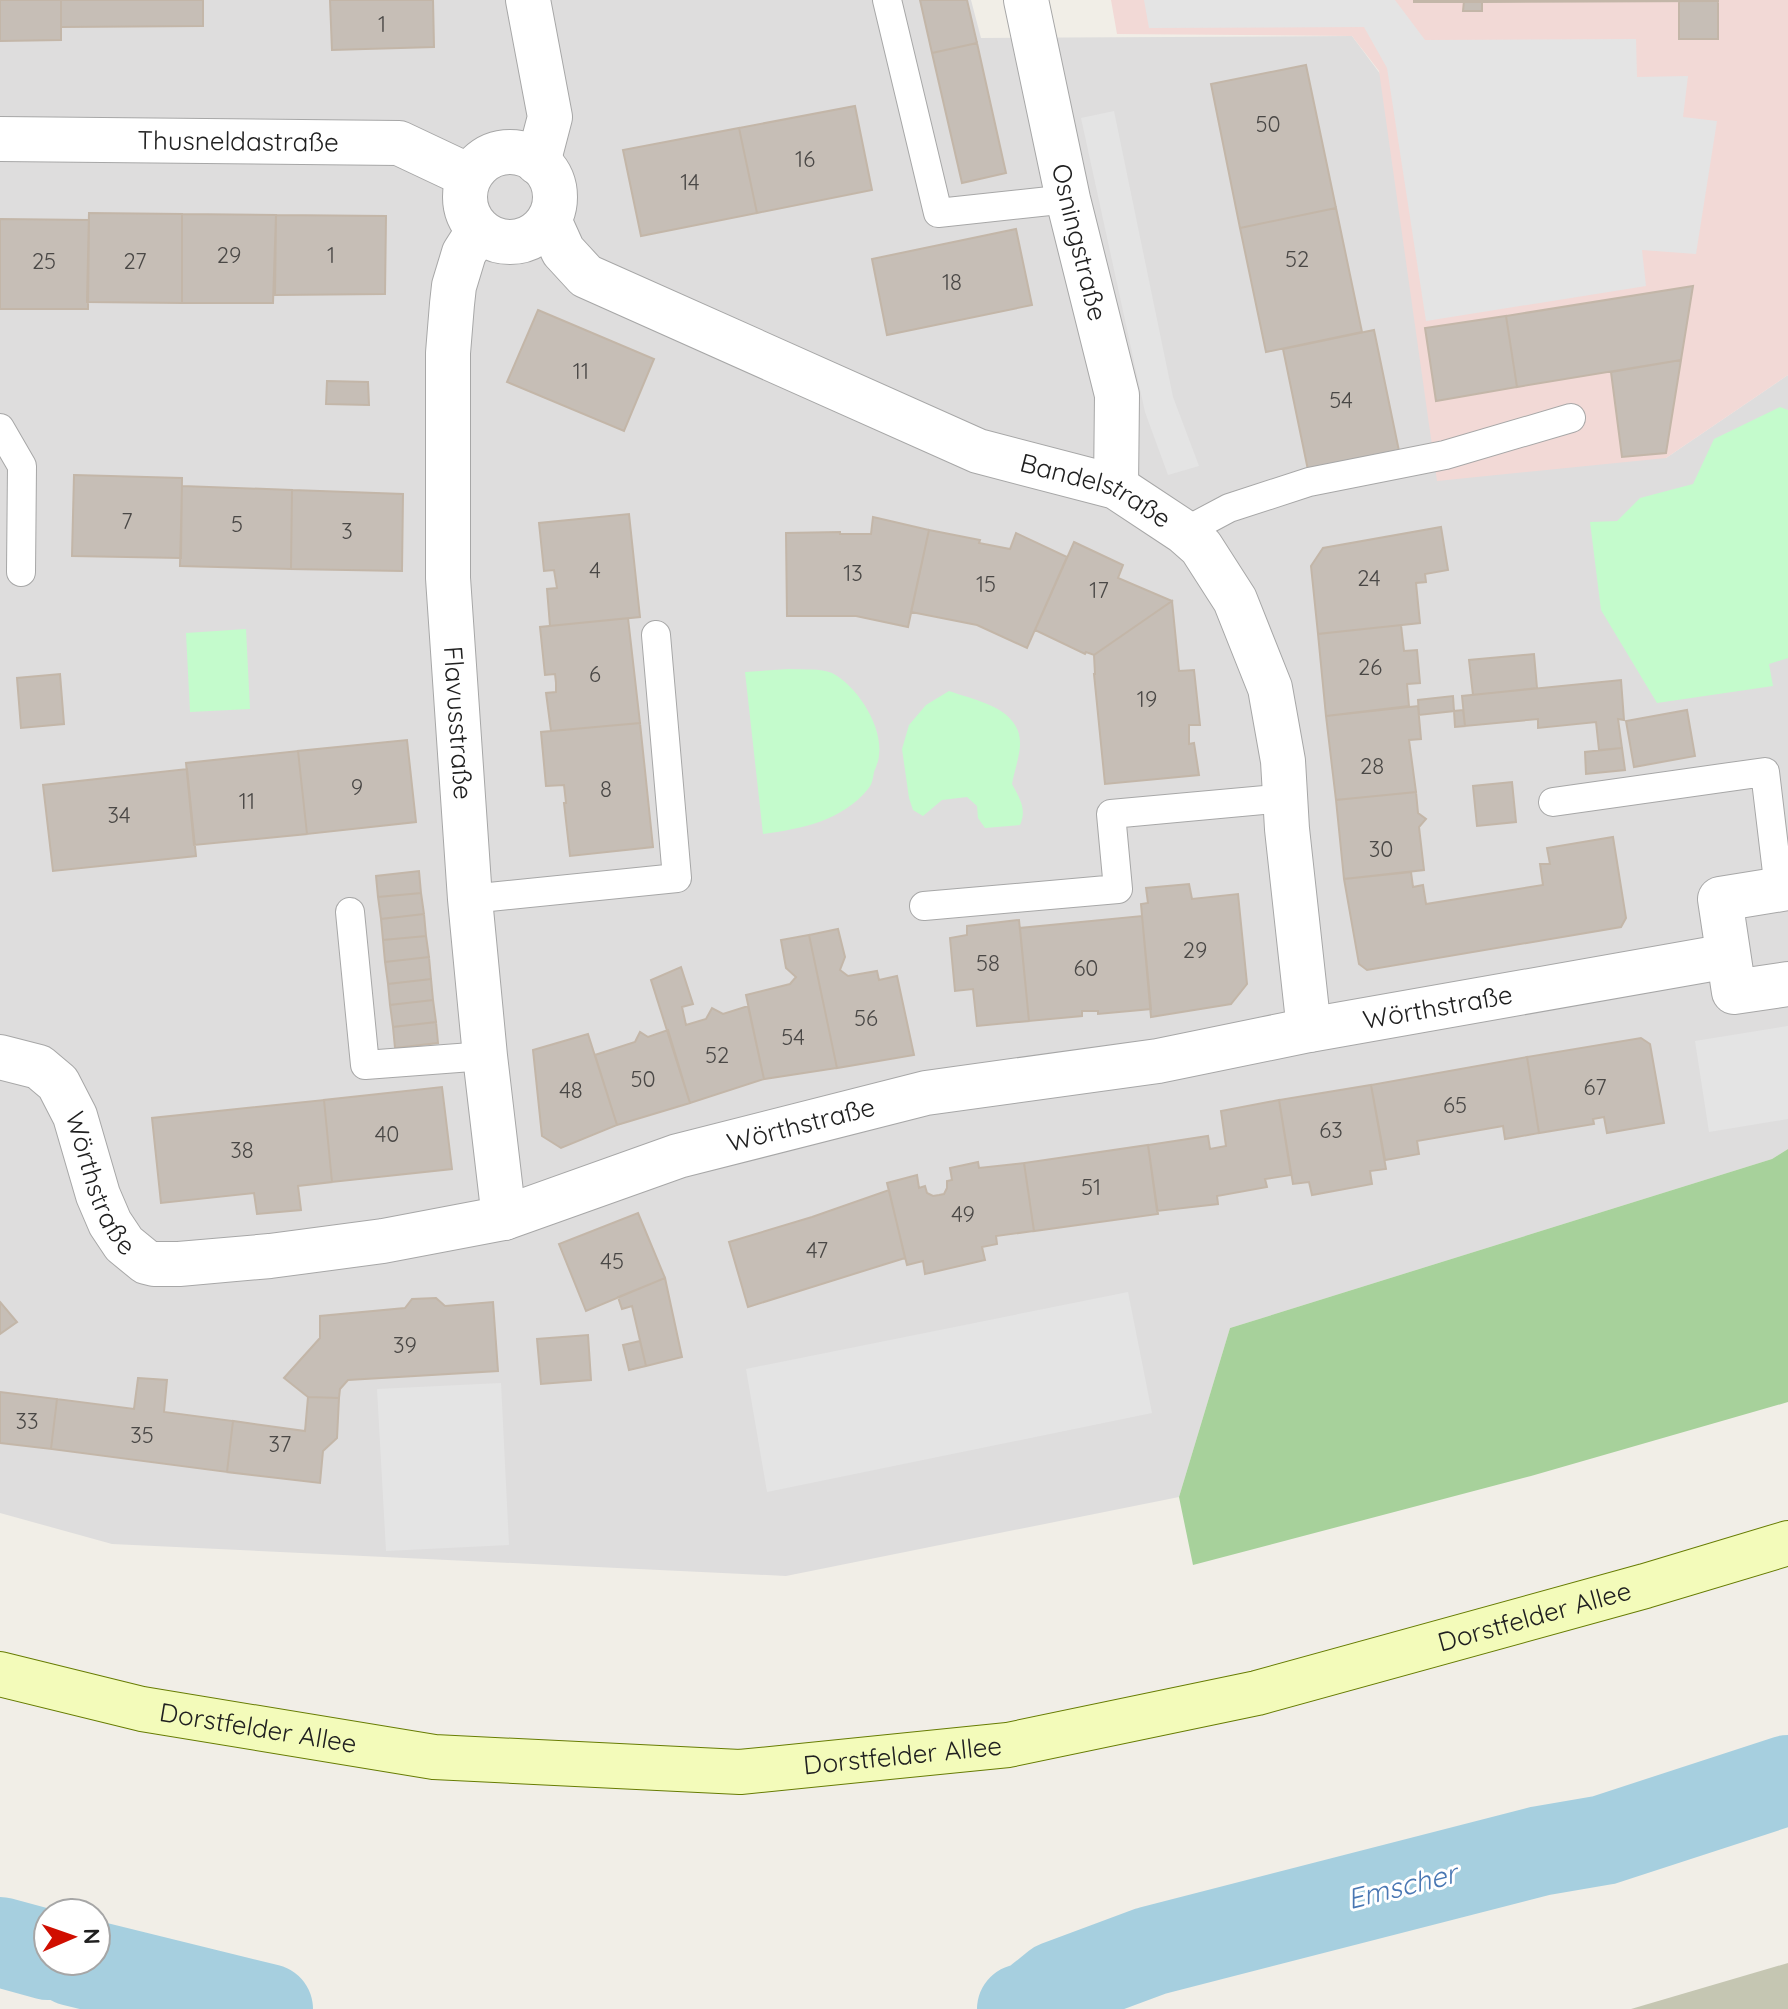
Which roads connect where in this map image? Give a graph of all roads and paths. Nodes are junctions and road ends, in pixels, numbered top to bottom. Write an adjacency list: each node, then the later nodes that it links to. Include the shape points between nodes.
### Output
1 (528, 0): 5 (street, via 550,117)
2 (887, 0): 7 (lane, via 938,213)
3 (1026, 0): 7 (street, Osningstraße)
4 (0, 139): 6 (street, Thusneldastraße, via 399,143)
5 (538, 163): 6 (street, via 516,152 499,153 479,163); 8 (street, via 555,194)
6 (469, 176): 9 (street, via 465,208)
7 (1068, 199): 12 (street, Osningstraße, via 1117,395)
8 (549, 220): 9 (street, via 534,237 520,242 504,242); 12 (street, Bandelstraße, via 563,251 586,276 978,451)
9 (478, 231): 20 (street, Flavusstraße, via 464,253 454,286 448,353 448,578)
10 (1571, 418): 13 (lane, via 1445,455 1309,482 1229,508)
11 (0, 428): 14 (lane, via 22,466)
12 (1116, 487): 13 (street, Bandelstraße)
13 (1184, 532): 17 (street, Bandelstraße, via 1201,547 1235,600 1270,688)
14 (21, 572)
15 (656, 635): 20 (lane, via 677,878)
16 (1776, 769): 18 (lane); 19 (lane)
17 (1286, 798): 21 (lane, via 1111,814 1118,889); 25 (street, Bandelstraße)
18 (1553, 802)
19 (1784, 889): 23 (street, via 1720,899)
20 (470, 899): 26 (street, Flavusstraße)
21 (924, 906)
22 (350, 912): 26 (lane, via 365,1065)
23 (1728, 956): 24 (street, via 1734,992); 25 (street, Wörthstraße)
24 (1788, 984)
25 (1309, 1030): 28 (street, Wörthstraße, via 1158,1061 926,1093 678,1156)
26 (485, 1056): 28 (street, Flavusstraße)
27 (0, 1057): 28 (street, Wörthstraße, via 39,1067 58,1083 75,1116 110,1223 146,1262 270,1256)
28 (504, 1218)
29 (1788, 1543): 30 (main road, Dorstfelder Allee, via 1257,1693 1008,1745 740,1772 434,1757 142,1709)
30 (0, 1674)

